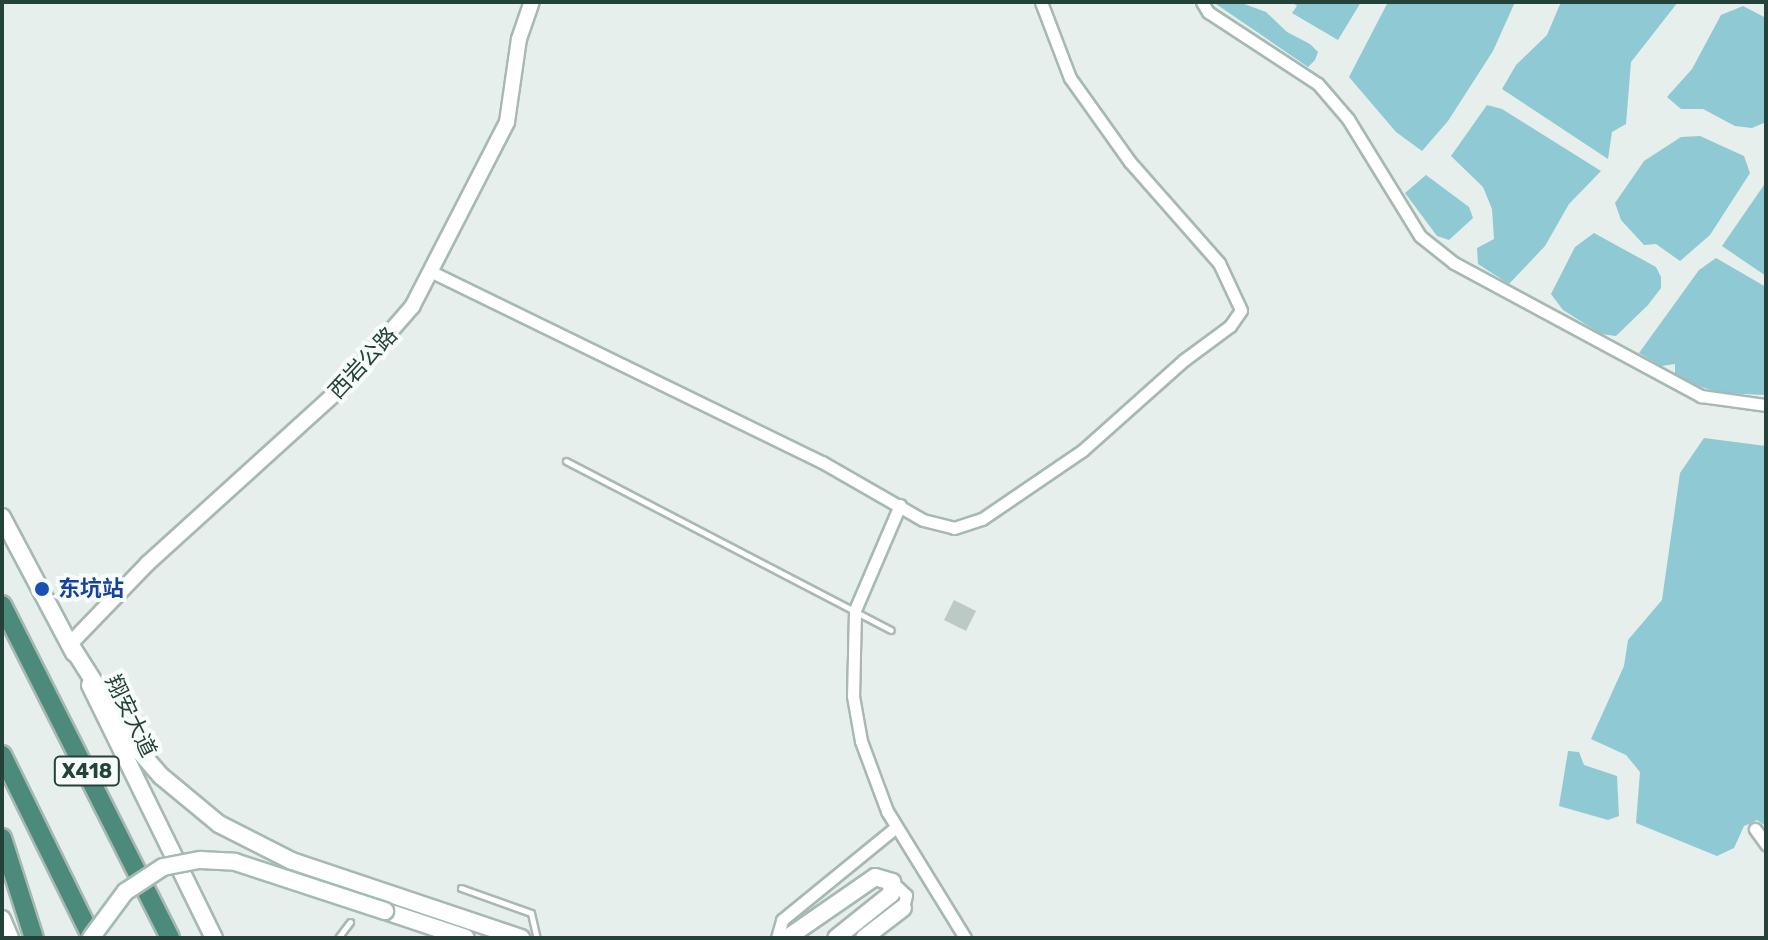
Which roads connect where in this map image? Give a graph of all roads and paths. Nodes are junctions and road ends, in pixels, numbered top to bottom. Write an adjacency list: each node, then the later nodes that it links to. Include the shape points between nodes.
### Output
1 (532, 2): 4 (street, 西岩公路, via 519,39 507,122)
2 (1041, 2): 7 (street, via 1070,78 1130,162 1219,263 1241,310 1230,326 1083,450 982,519 954,528 923,520)
3 (1202, 2): 5 (street, via 1208,12 1318,84 1348,119 1411,224 1454,263 1701,396)
4 (432, 272): 7 (street); 12 (street, 西岩公路, via 379,351 148,563)
5 (1766, 405)
6 (566, 461): 10 (lane)
7 (900, 505): 10 (street)
8 (2, 517): 12 (main road, 翔安大道 / X418)
9 (2, 605): 26 (highway, X418)
10 (855, 610): 11 (lane); 14 (street, via 853,696 861,741)
11 (891, 630)
12 (70, 644): 27 (main road, 翔安大道 / X418); 30 (main road, via 134,745 161,776 219,824 292,861)
13 (2, 755): 25 (highway, X418)
14 (895, 828): 32 (street, via 782,920); 37 (street)
15 (1755, 829): 17 (street)
16 (2, 838): 24 (highway)
17 (1766, 844)
18 (892, 882): 20 (street, via 906,895); 33 (main road, via 875,877); 34 (main road, via 891,894)
19 (461, 888): 31 (lane, via 531,913)
20 (903, 908): 35 (main road); 36 (main road)
21 (2, 919): 23 (main road)
22 (350, 922): 28 (lane)
23 (10, 938)
24 (34, 938)
25 (92, 938): 29 (main road, bridge, via 125,892 163,867 200,860 235,862)
26 (170, 938)
27 (214, 938)
28 (338, 938)
29 (466, 938)
30 (521, 938)
31 (537, 938)
32 (777, 938)
33 (787, 938)
34 (836, 938)
35 (864, 938)
36 (881, 938)
37 (965, 938)

